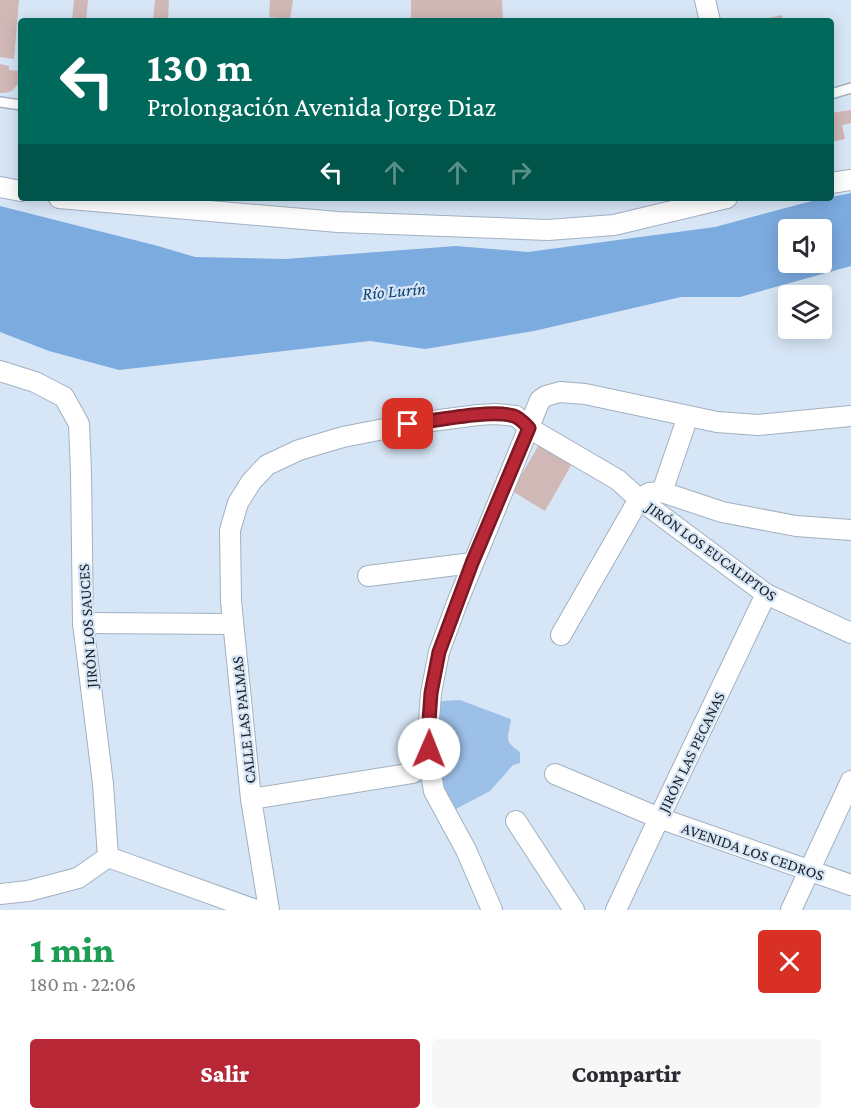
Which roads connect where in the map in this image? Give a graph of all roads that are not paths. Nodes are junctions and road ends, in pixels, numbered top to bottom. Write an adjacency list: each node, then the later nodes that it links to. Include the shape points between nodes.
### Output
1 (705, 0): 2 (street)
2 (710, 18)
3 (851, 88): 4 (lane)
4 (834, 93)
5 (0, 102): 6 (lane)
6 (18, 105)
7 (851, 180): 8 (street)
8 (834, 183)
9 (0, 187): 10 (street)
10 (18, 190)
11 (94, 201): 12 (street, via 338,222 548,230 614,225)
12 (714, 201)
13 (0, 371): 23 (street, JIRÓN LOS SAUCES, via 64,397 79,424)
14 (688, 416): 15 (street, via 758,425); 16 (street, via 560,392 540,400); 17 (street)
15 (851, 416)
16 (529, 428): 18 (street, JIRÓN LOS EUCALIPTOS, via 618,480); 20 (street); 24 (street, CALLE LAS PALMAS, via 516,416 496,414 408,424 343,437 299,450 267,465 238,503 230,530)
17 (662, 492): 18 (street); 19 (street, via 722,512)
18 (639, 499): 22 (street, JIRÓN LOS EUCALIPTOS); 26 (street)
19 (851, 530)
20 (472, 563): 21 (street); 39 (street, via 439,652 428,735 434,791)
21 (368, 576)
22 (766, 594): 25 (street, JIRÓN LOS EUCALIPTOS); 31 (street, JIRÓN LAS PECANAS)
23 (83, 623): 24 (street); 33 (street, JIRÓN LOS SAUCES)
24 (233, 624): 30 (street, CALLE LAS PALMAS)
25 (851, 633)
26 (561, 635)
27 (413, 773): 30 (street)
28 (555, 774): 31 (street, AVENIDA LOS CEDROS)
29 (851, 781): 34 (street)
30 (251, 799): 38 (street, CALLE LAS PALMAS)
31 (659, 818): 34 (street, AVENIDA LOS CEDROS); 41 (street, JIRÓN LAS PECANAS)
32 (516, 821): 40 (street)
33 (108, 857): 36 (street, via 78,878); 37 (street)
34 (809, 870): 35 (street, AVENIDA LOS CEDROS); 42 (street)
35 (851, 885)
36 (0, 894)
37 (256, 910)
38 (269, 910)
39 (492, 910)
40 (573, 910)
41 (616, 910)
42 (791, 910)

